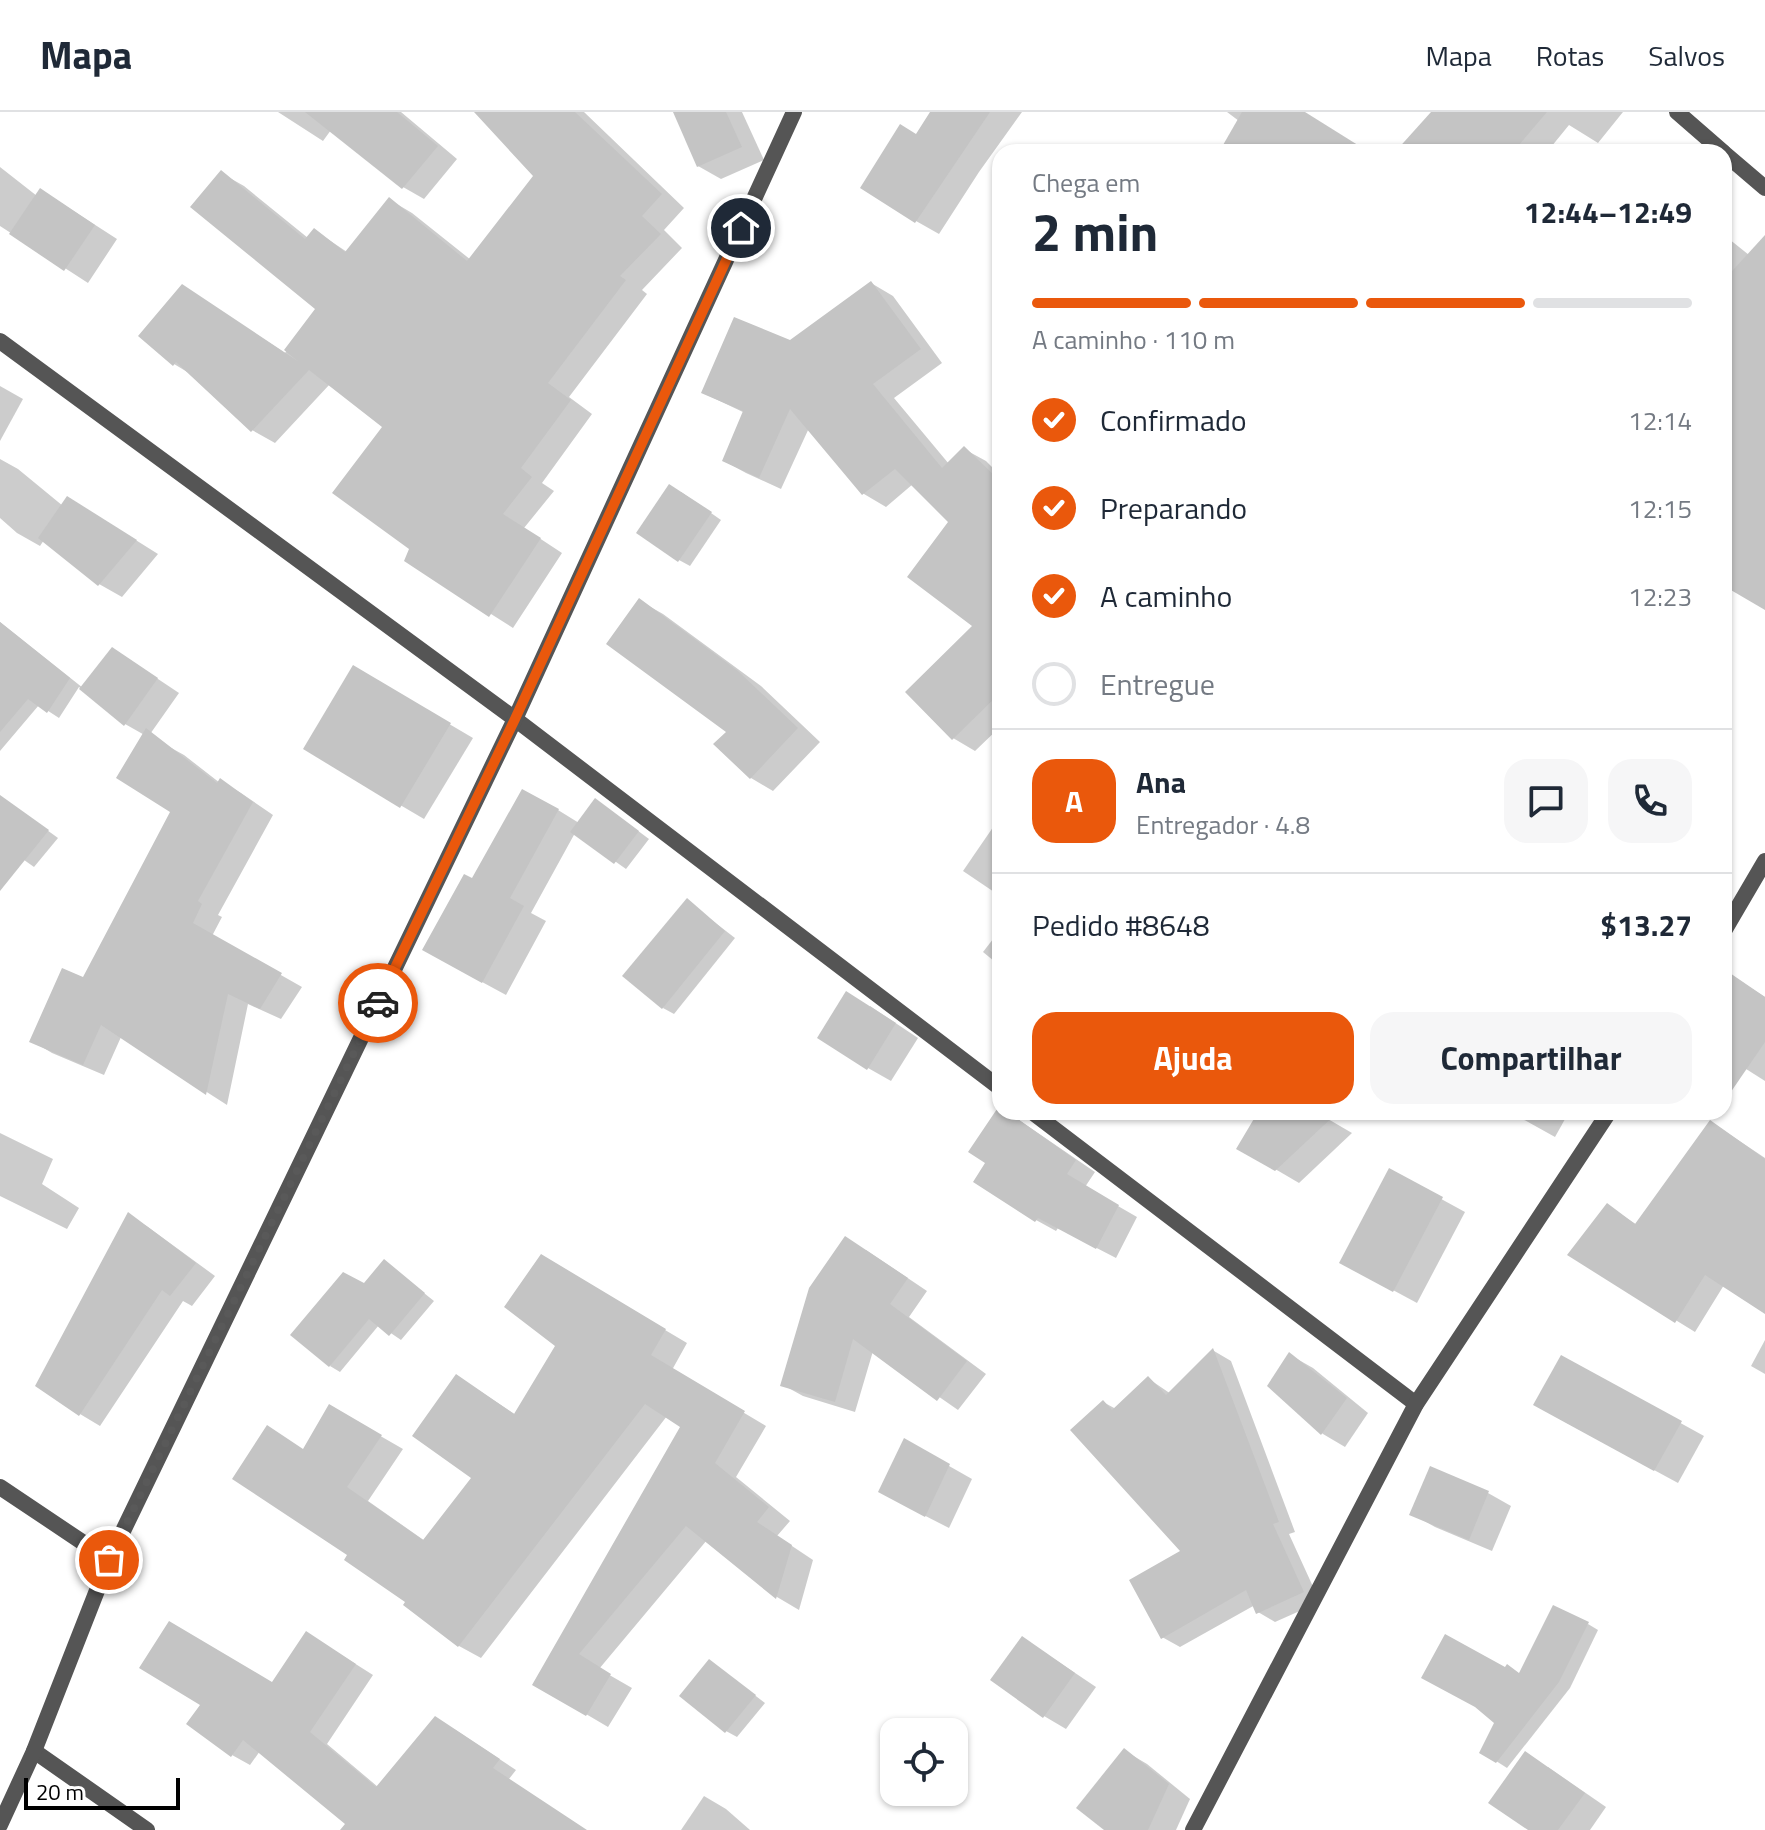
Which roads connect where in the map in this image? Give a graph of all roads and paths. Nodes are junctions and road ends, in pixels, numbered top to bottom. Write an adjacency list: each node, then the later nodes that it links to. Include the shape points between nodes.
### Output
1 (794, 112): 7 (street)
2 (1677, 112): 3 (street)
3 (1715, 144)
4 (1732, 159): 5 (street)
5 (1765, 188)
6 (0, 341): 7 (street)
7 (515, 719): 10 (street); 15 (street)
8 (1765, 861): 9 (street)
9 (1732, 917)
10 (992, 1082)
11 (1043, 1120): 13 (street)
12 (1604, 1120): 13 (street)
13 (1416, 1404): 19 (street)
14 (0, 1487): 15 (street)
15 (109, 1560): 16 (street)
16 (34, 1751): 17 (street); 18 (street)
17 (0, 1825)
18 (147, 1830)
19 (1193, 1830)

